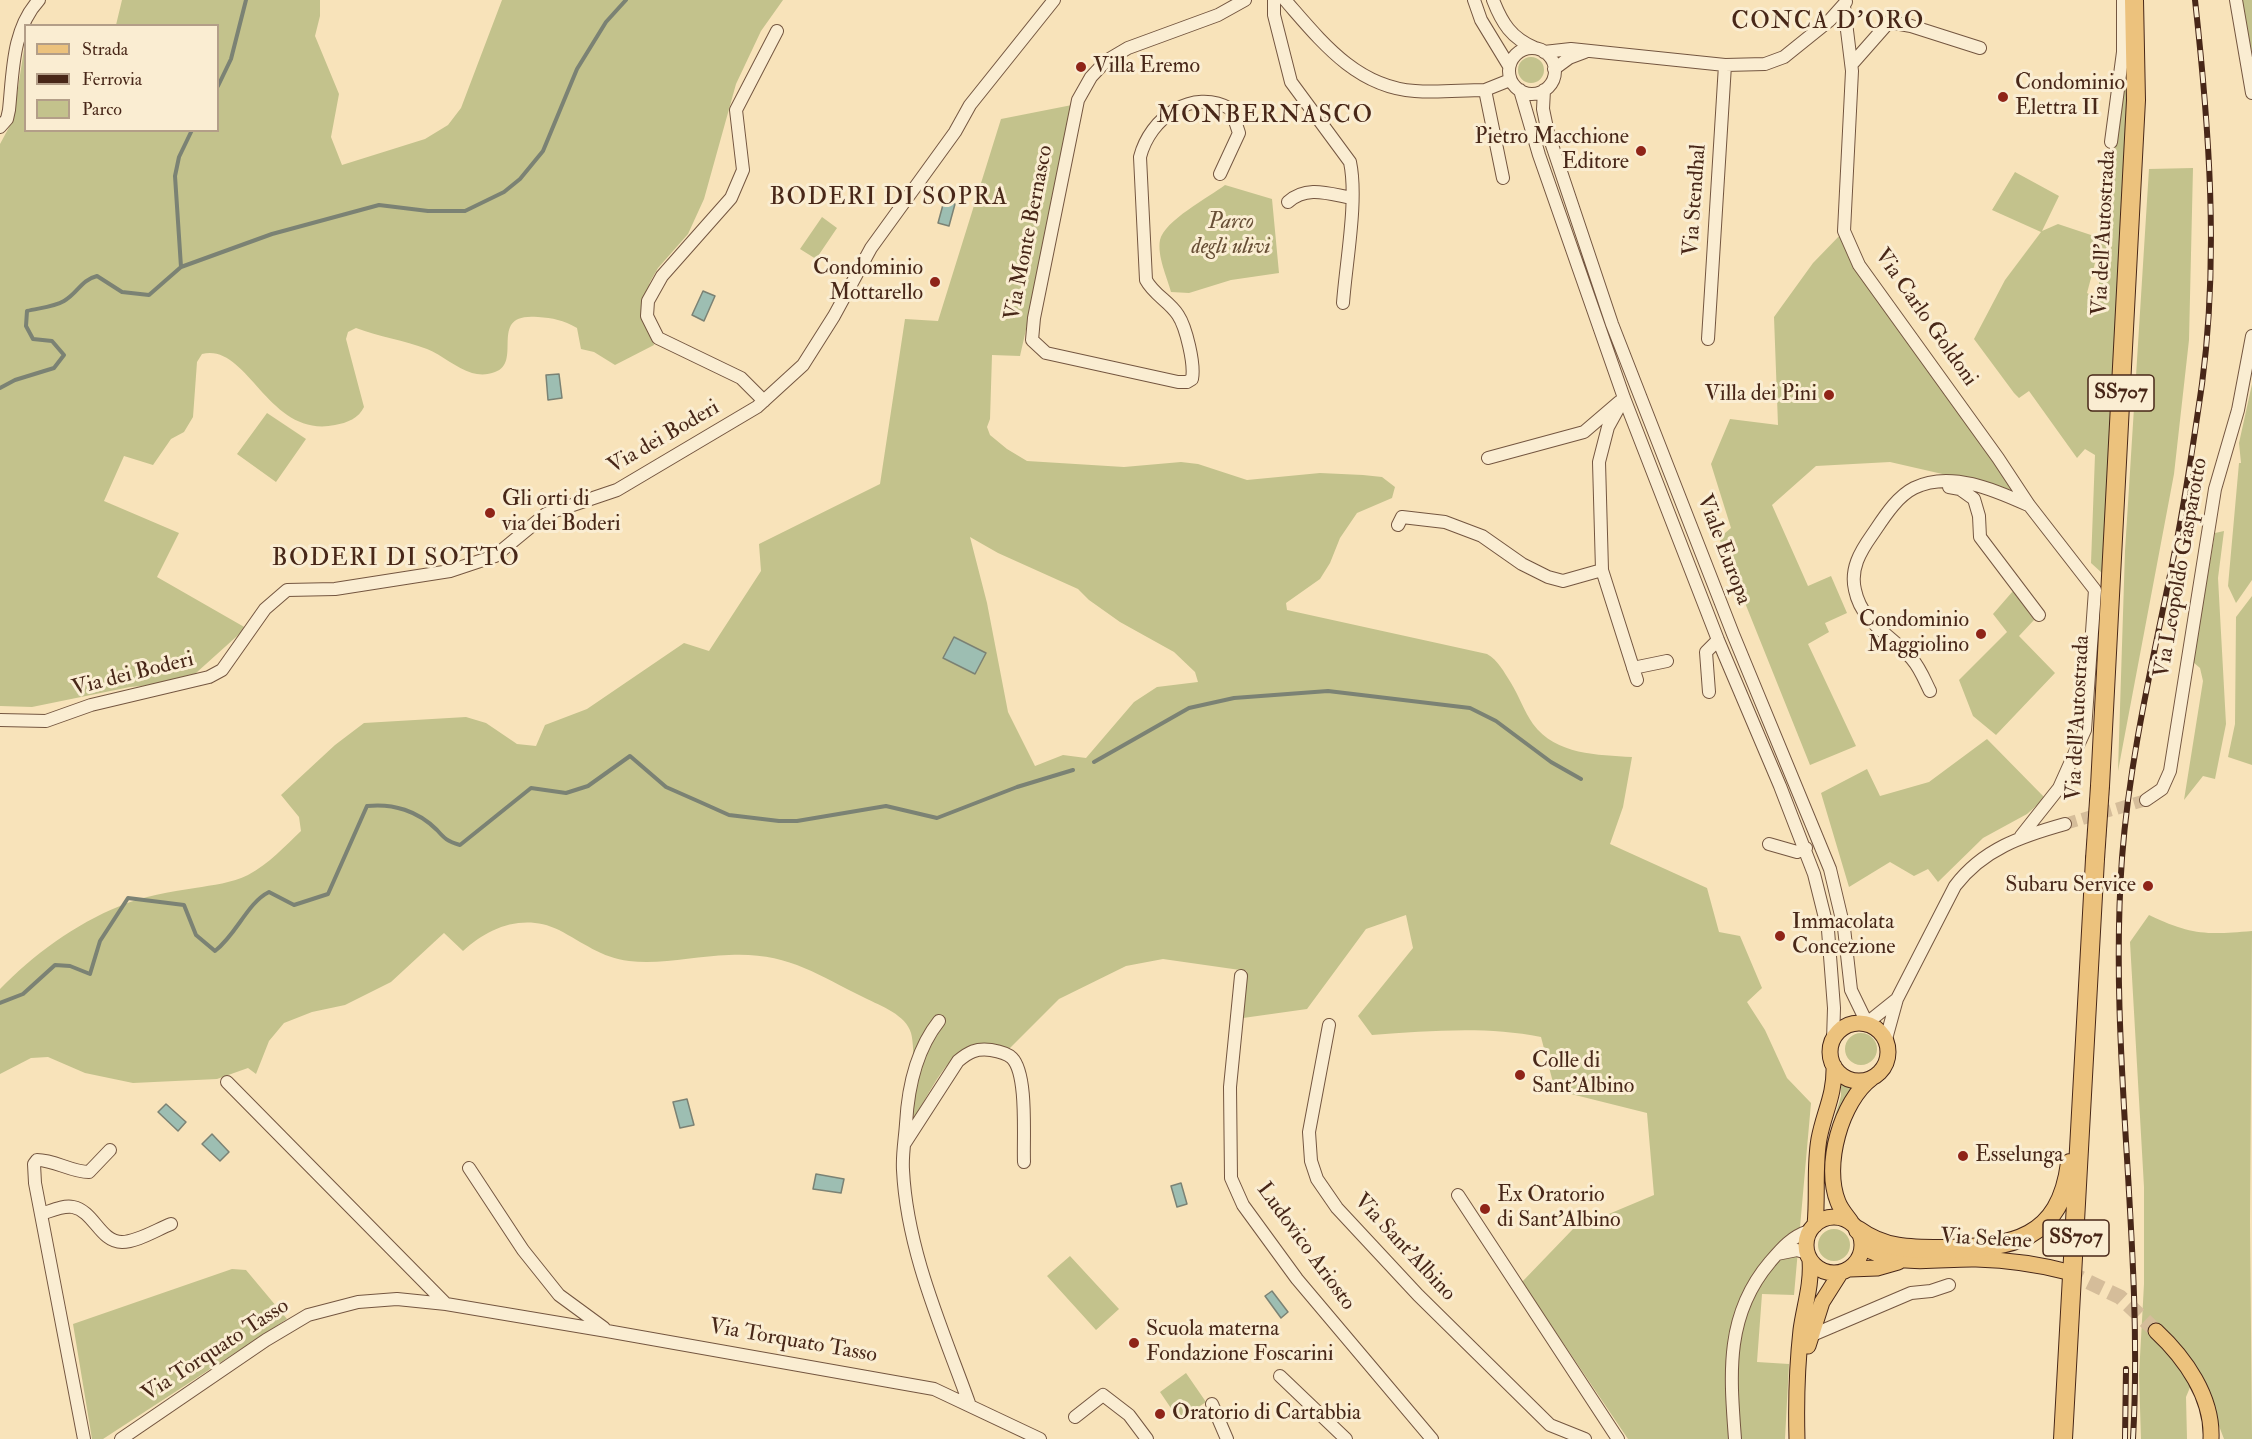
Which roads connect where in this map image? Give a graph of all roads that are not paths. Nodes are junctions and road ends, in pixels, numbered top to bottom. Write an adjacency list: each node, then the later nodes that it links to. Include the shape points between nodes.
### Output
1 (39, 0): 25 (street, via 21,30 9,110)
2 (1054, 0): 35 (street, Via dei Boderi, via 970,105 872,248 803,365)
3 (1245, 0): 27 (street, Via Monte Bernasco, via 1218,15 1128,48 1107,60 1091,77 1078,100 1034,318 1032,340 1038,347 1046,353 1178,382 1192,378 1193,362 1178,315 1151,290 1146,280 1140,158 1144,140 1160,118 1177,109 1203,102 1220,103 1231,110 1239,133)
4 (1274, 0): 29 (street, via 1291,82 1350,162)
5 (1285, 0): 21 (street, via 1341,60 1384,85 1414,92)
6 (1474, 0): 18 (street)
7 (1493, 0): 14 (street, via 1505,27)
8 (2123, 0): 26 (street, via 2123,52)
9 (2134, 0): 59 (highway, Via dell'Autostrada / SS707, bridge, via 2136,100)
10 (2236, 0): 24 (street)
11 (1846, 3): 16 (street, via 1775,62 1754,66); 17 (street, Via Carlo Goldoni)
12 (777, 31): 35 (street, Via dei Boderi, via 736,110 742,170 731,198 662,276 648,301 647,316 657,338 741,378)
13 (1980, 48): 17 (street, via 1889,22)
14 (1540, 50): 15 (street); 18 (street, via 1529,48 1516,54); 19 (street, via 1549,56)
15 (1587, 52): 16 (street); 19 (street)
16 (1725, 64): 33 (street, Via Stendhal)
17 (1852, 64): 38 (street, Via Carlo Goldoni, via 1844,231 1859,265)
18 (1509, 66): 20 (street)
19 (1554, 69): 23 (street, Viale Europa, via 1552,81)
20 (1510, 80): 21 (street); 22 (street, Viale Europa)
21 (1485, 90): 28 (street)
22 (1520, 90): 23 (street, via 1532,94); 34 (street, Viale Europa)
23 (1544, 90): 57 (street, Viale Europa, via 1545,120 1632,376 1830,869 1844,928 1851,990)
24 (2252, 93)
25 (0, 127)
26 (2111, 142)
27 (1220, 174)
28 (1503, 178)
29 (1352, 198): 30 (street, via 1312,191 1297,194); 31 (street)
30 (1288, 202)
31 (1343, 303)
32 (2252, 336): 49 (street, Via Leopoldo Gasparotto, via 2238,410 2215,489 2170,771 2162,789)
33 (1708, 339)
34 (1624, 398): 36 (street, via 1584,432); 40 (street, via 1608,427 1599,462); 42 (street, Viale Europa)
35 (764, 401): 48 (street, Via dei Boderi, via 617,490 546,514 495,556 450,570 335,589 287,591 265,609 222,670 209,677 91,705 46,721)
36 (1488, 458)
37 (1924, 485): 38 (street, Via Carlo Goldoni, via 1941,481 1973,485); 41 (street, via 1960,489 1974,499 1980,537); 46 (street, Via Carlo Goldoni, via 1913,488 1890,510 1867,543 1853,574 1865,614 1912,659)
38 (2029, 506): 51 (street, Via Carlo Goldoni, via 2095,590 2085,730 2059,788)
39 (1398, 525): 40 (street, via 1402,517 1445,522 1482,536 1522,564 1563,580)
40 (1602, 570): 44 (street)
41 (2039, 615)
42 (1718, 640): 47 (street, via 1706,652); 53 (street, Viale Europa)
43 (1667, 661): 44 (street)
44 (1633, 668): 45 (street)
45 (1638, 680)
46 (1930, 691)
47 (1709, 692)
48 (0, 720)
49 (2146, 800)
50 (2065, 824): 51 (street)
51 (2020, 836): 55 (street, via 1980,860 1955,886)
52 (1769, 844): 53 (street, via 1797,852)
53 (1806, 848): 61 (street, Viale Europa, via 1828,930)
54 (1241, 976): 97 (street, Ludovico Ariosto, via 1230,1087 1231,1178 1244,1205 1297,1280)
55 (1897, 999): 57 (street); 60 (street)
56 (939, 1021): 65 (street, via 926,1037 918,1059 908,1100)
57 (1867, 1023): 60 (main road); 61 (main road, via 1843,1028)
58 (1329, 1025): 98 (street, Via Sant'Albino, via 1309,1132 1317,1179 1337,1208 1418,1295 1550,1425)
59 (2085, 1037): 73 (highway, via 2075,1070 2067,1179 2061,1200 2040,1229 2018,1241 1993,1247 1910,1249); 103 (highway, Via dell'Autostrada / SS707)
60 (1886, 1039): 63 (main road, via 1888,1056)
61 (1833, 1040): 62 (main road, via 1830,1049)
62 (1834, 1066): 63 (main road, via 1855,1081); 72 (main road, via 1833,1093 1819,1138 1817,1203)
63 (1873, 1077): 73 (main road, via 1856,1092 1850,1104 1834,1159 1838,1201)
64 (227, 1082): 80 (street)
65 (904, 1144): 67 (street, via 958,1061 969,1051 997,1051 1012,1058 1021,1073); 87 (street, via 908,1218 925,1280)
66 (110, 1150): 70 (street, via 89,1172 36,1160 35,1184)
67 (1024, 1162)
68 (469, 1168): 83 (street, Via Torquato Tasso, via 523,1250 559,1295)
69 (1458, 1195): 99 (street)
70 (41, 1214): 71 (street, via 64,1206 75,1207 111,1240 120,1242); 91 (street)
71 (171, 1224)
72 (1812, 1228): 73 (main road, via 1821,1220 1838,1217); 74 (street, via 1792,1239); 75 (main road)
73 (1858, 1233): 76 (main road, Via Selene, via 1882,1257); 77 (main road, via 1861,1255)
74 (1778, 1254): 75 (street, via 1791,1250); 100 (street, via 1751,1287 1735,1327 1731,1392)
75 (1809, 1257): 77 (main road, via 1824,1271); 101 (main road, via 1810,1286 1797,1382)
76 (1900, 1260): 77 (main road, Via Selene, via 1892,1266); 78 (main road, Via Selene, via 2006,1260)
77 (1845, 1270): 81 (main road, via 1826,1293)
78 (2068, 1272)
79 (1949, 1285): 82 (street, via 1911,1293)
80 (446, 1304): 83 (street, Via Torquato Tasso); 92 (street, Via Torquato Tasso, via 397,1299 358,1302 308,1315)
81 (1816, 1317): 82 (street, via 1823,1324); 85 (main road)
82 (1835, 1326): 85 (street)
83 (607, 1331): 87 (street, Via Torquato Tasso, via 934,1389)
84 (2156, 1331): 90 (main road, via 2196,1381)
85 (1810, 1336): 102 (main road)
86 (1280, 1376): 96 (street)
87 (969, 1403): 93 (street, Via Torquato Tasso)
88 (1212, 1404): 95 (street)
89 (1075, 1417): 94 (street, via 1103,1395 1128,1415)
90 (2214, 1435)
91 (84, 1439)
92 (121, 1439)
93 (1040, 1439)
94 (1148, 1439)
95 (1227, 1439)
96 (1346, 1439)
97 (1432, 1439)
98 (1585, 1439)
99 (1618, 1439)
100 (1735, 1439)
101 (1797, 1439)
102 (1803, 1439)
103 (2063, 1439)

